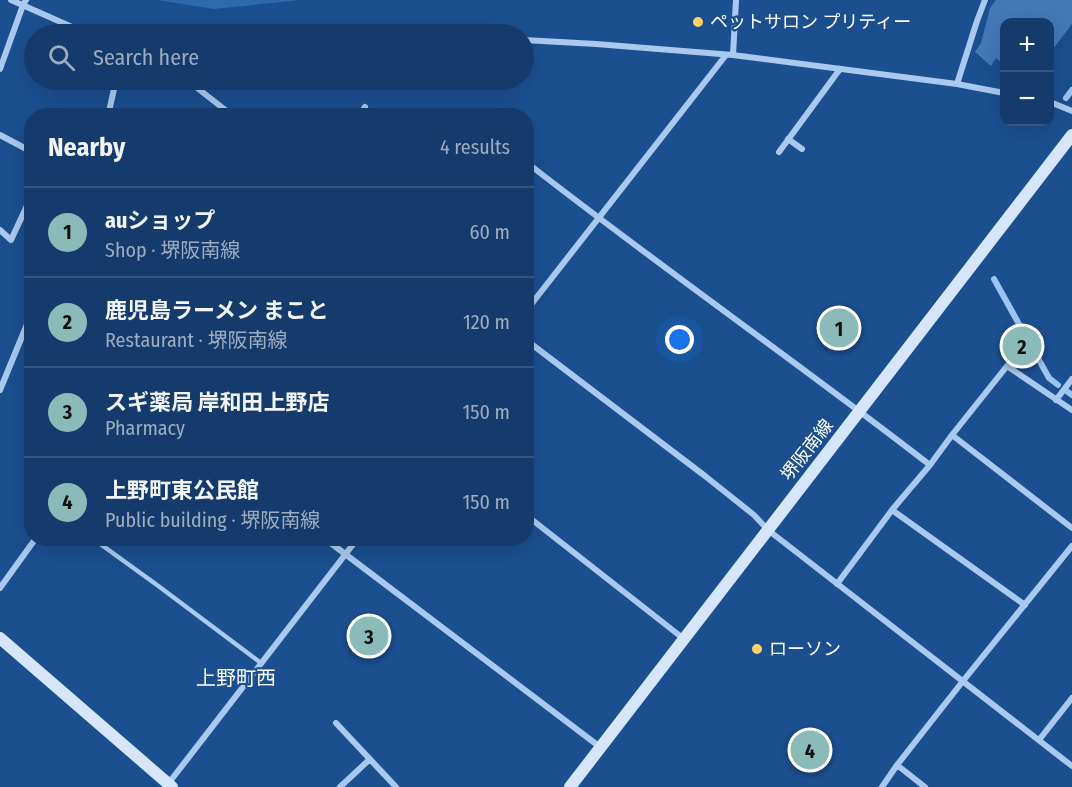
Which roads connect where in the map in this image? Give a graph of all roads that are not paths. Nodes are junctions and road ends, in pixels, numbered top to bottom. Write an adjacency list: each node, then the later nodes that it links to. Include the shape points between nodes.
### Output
1 (11, 0): 4 (street)
2 (736, 0): 7 (street)
3 (985, 0): 10 (street)
4 (24, 3): 5 (street); 8 (street)
5 (67, 24)
6 (534, 41): 7 (street)
7 (729, 55): 9 (street); 26 (street)
8 (0, 69)
9 (840, 69): 10 (street); 20 (street)
10 (957, 84): 13 (street)
11 (114, 90): 15 (street)
12 (200, 90): 16 (street)
13 (1000, 92)
14 (1054, 104): 17 (street)
15 (110, 108)
16 (223, 108)
17 (1072, 111)
18 (0, 135): 21 (street)
19 (1072, 135): 36 (main road, 堺阪南線)
20 (788, 139): 22 (street); 23 (street)
21 (24, 148)
22 (802, 149)
23 (779, 152)
24 (534, 168): 26 (street)
25 (24, 212): 27 (street, via 11,240)
26 (599, 218): 28 (street); 36 (street)
27 (0, 230)
28 (534, 301)
29 (24, 332): 31 (street)
30 (534, 346): 42 (street, via 754,515)
31 (2, 378): 33 (street)
32 (1072, 379): 34 (street)
33 (0, 390)
34 (1056, 399): 35 (street); 37 (street, via 1007,366)
35 (1072, 410)
36 (860, 411): 38 (street); 42 (main road, 堺阪南線)
37 (952, 435): 38 (street); 41 (street)
38 (930, 465): 39 (street)
39 (892, 510): 49 (street); 51 (street)
40 (534, 521): 53 (street)
41 (1072, 528)
42 (768, 530): 49 (street); 53 (main road, 堺阪南線)
43 (30, 546): 50 (street)
44 (103, 546): 54 (lane)
45 (334, 546): 48 (street)
46 (352, 546): 48 (street)
47 (1072, 546): 51 (street)
48 (345, 555): 54 (street); 59 (street)
49 (837, 584): 55 (street)
50 (0, 588)
51 (1025, 605): 55 (street)
52 (0, 638): 63 (main road)
53 (685, 639): 59 (main road, 堺阪南線)
54 (261, 663): 63 (street)
55 (963, 681): 58 (street); 61 (street)
56 (1072, 698): 58 (street)
57 (336, 723): 60 (street)
58 (1039, 740): 62 (street)
59 (600, 747): 66 (main road, 堺阪南線)
60 (370, 759): 64 (street); 65 (street)
61 (897, 765): 67 (street); 68 (street)
62 (1072, 766)
63 (168, 786)
64 (340, 787)
65 (396, 787)
66 (570, 787)
67 (882, 787)
68 (925, 787)

